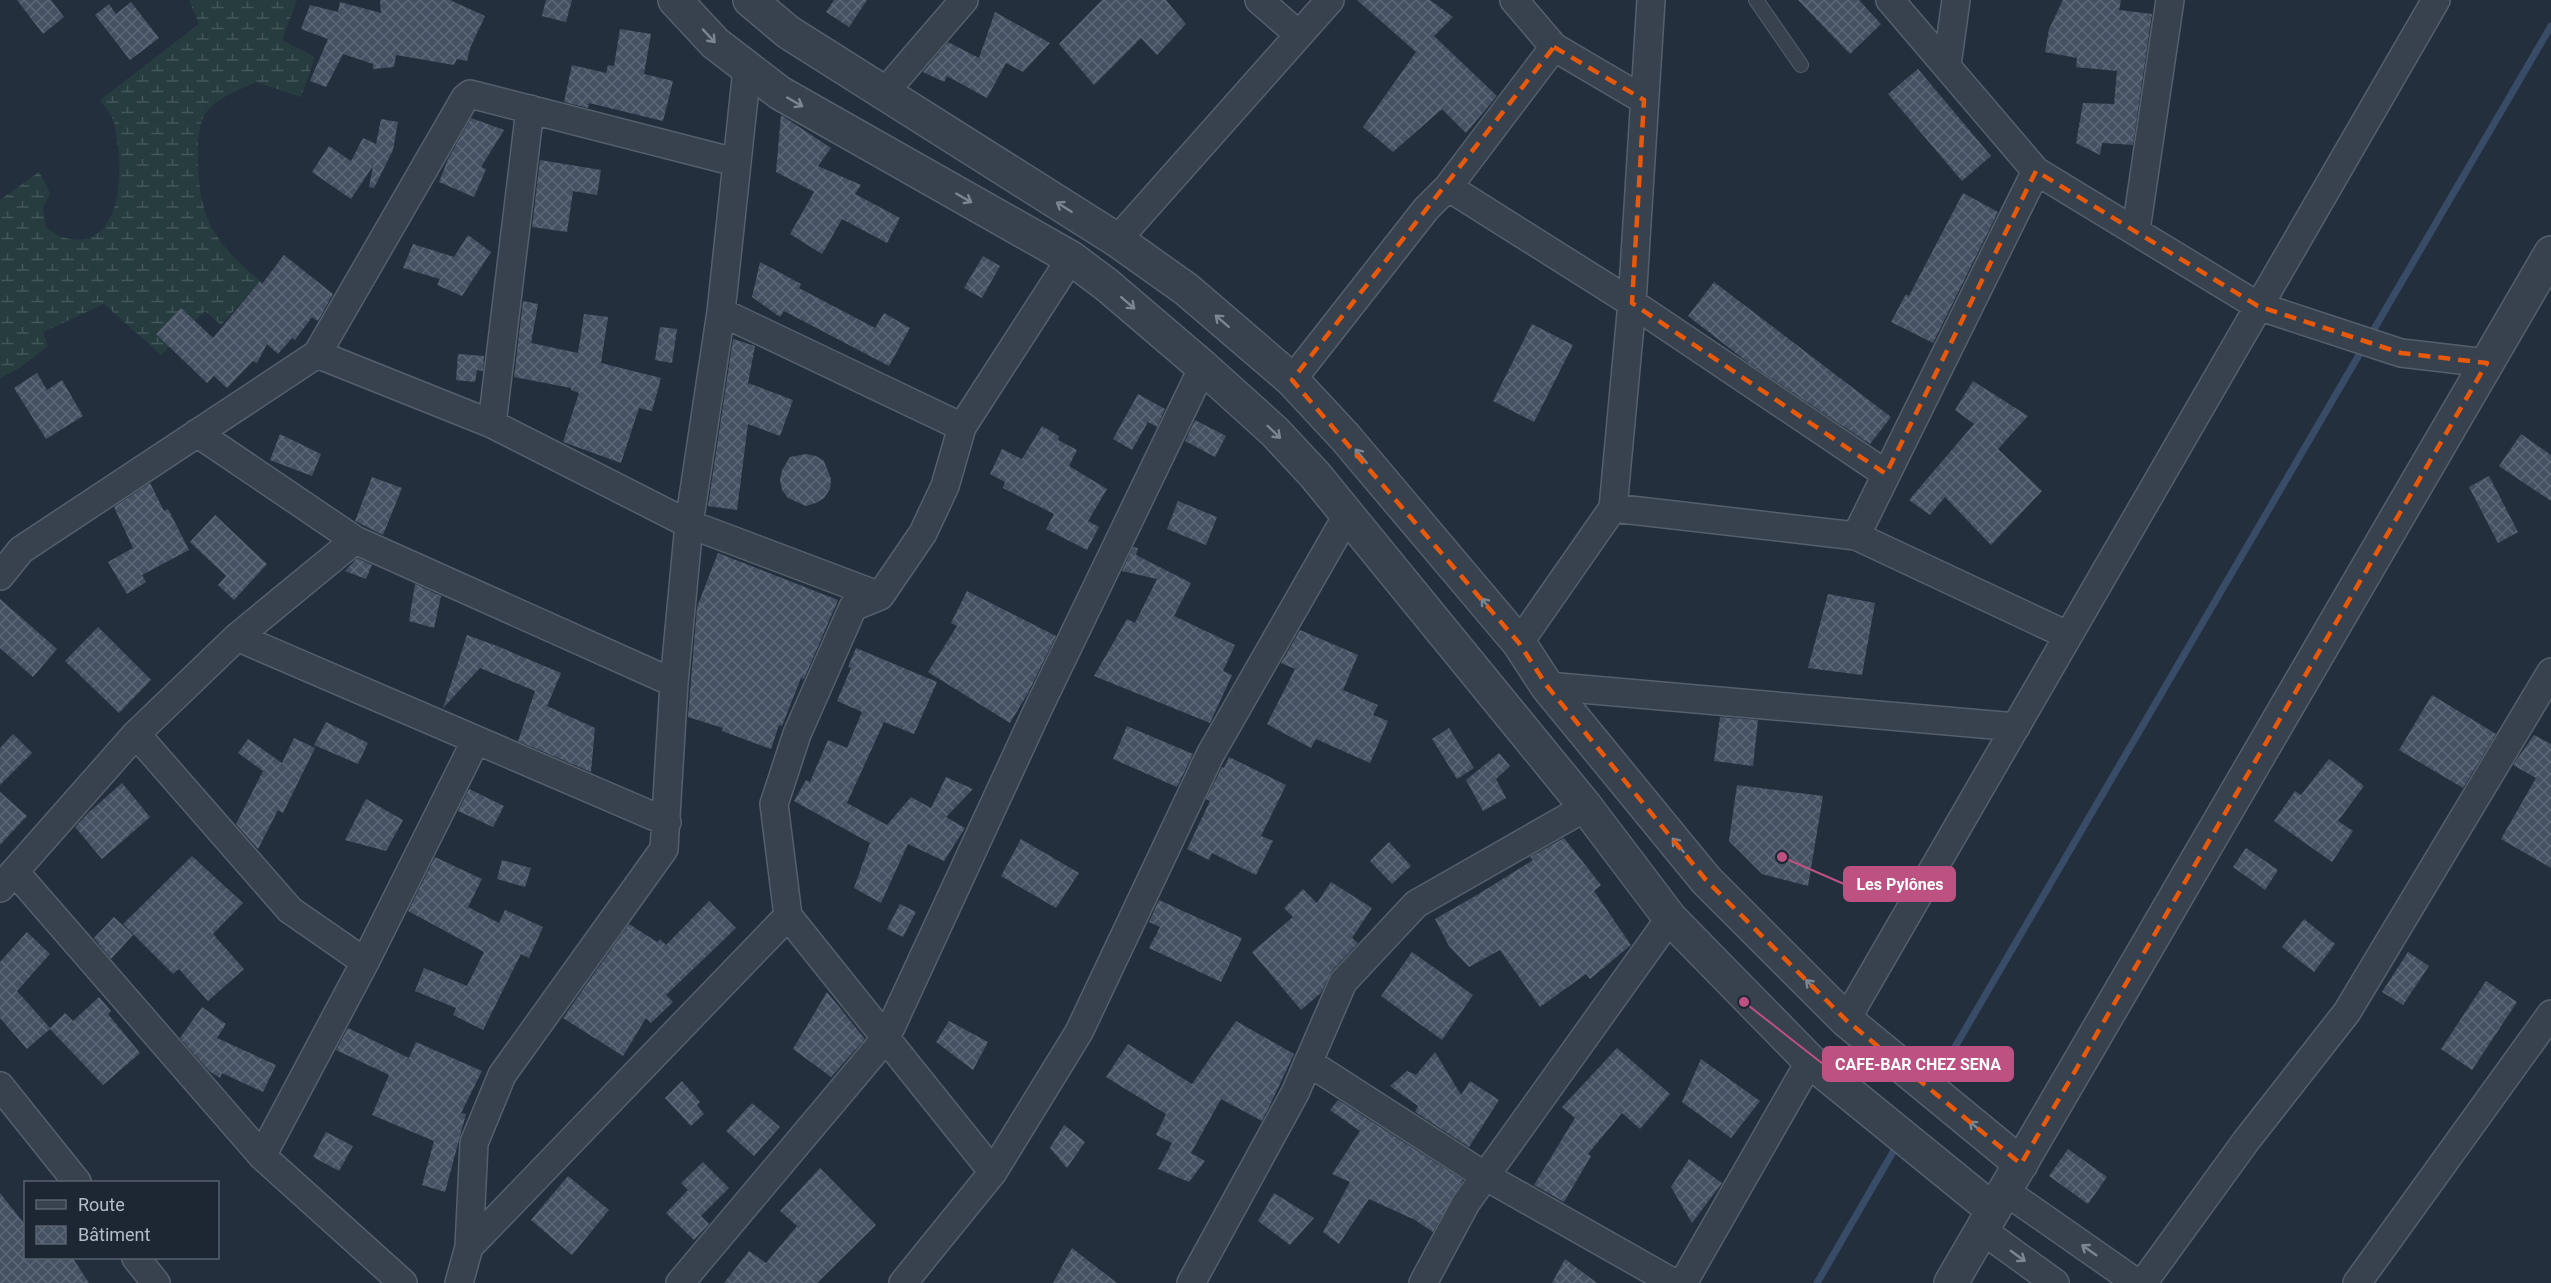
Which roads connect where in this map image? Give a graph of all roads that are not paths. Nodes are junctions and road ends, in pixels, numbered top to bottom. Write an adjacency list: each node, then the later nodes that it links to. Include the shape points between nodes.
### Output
1 (675, 0): 17 (street, one-way to 17, via 715,44)
2 (964, 0): 18 (street)
3 (1259, 0): 13 (street)
4 (1330, 0): 13 (street)
5 (1514, 0): 14 (street)
6 (1652, 0): 19 (street)
7 (1756, 0): 15 (lane)
8 (1890, 0): 16 (street)
9 (1956, 0): 16 (street)
10 (2170, 0): 24 (street)
11 (2436, 0): 29 (street)
12 (758, 4): 18 (street, via 788,32)
13 (1299, 35): 25 (street)
14 (1554, 47): 19 (street); 23 (street)
15 (1801, 65)
16 (1947, 65): 22 (street)
17 (747, 69): 21 (street); 27 (street, one-way to 27, via 780,93)
18 (884, 93): 25 (street, one-way to 18)
19 (1644, 100): 28 (street)
20 (530, 109): 21 (street); 31 (street, via 470,94 465,98); 35 (street)
21 (735, 162): 30 (street)
22 (2036, 171): 24 (street); 38 (street)
23 (1448, 187): 28 (street); 34 (street, via 1426,209)
24 (2136, 230): 29 (street)
25 (1118, 240): 34 (street, one-way to 25, via 1186,289)
26 (2551, 253): 32 (street)
27 (1071, 258): 33 (street, one-way to 33); 36 (street)
28 (1632, 303): 38 (street); 39 (street)
29 (2258, 306): 32 (street, via 2401,353); 46 (street)
30 (721, 312): 36 (street); 41 (street)
31 (317, 354): 35 (street); 37 (street)
32 (2487, 363): 71 (street)
33 (1203, 367): 40 (street, one-way to 40, via 1275,432); 63 (street, via 1033,719)
34 (1292, 380): 48 (street, one-way to 34, via 1353,446)
35 (492, 424): 41 (street)
36 (962, 427): 45 (street, via 945,486 923,533)
37 (197, 433): 43 (street); 44 (street, via 21,550)
38 (1886, 474): 42 (street)
39 (1613, 508): 42 (street); 48 (street)
40 (1348, 514): 55 (street); 68 (street, via 1210,755 1079,1032)
41 (689, 524): 45 (street); 50 (street)
42 (1856, 536): 46 (street)
43 (355, 540): 47 (street); 50 (street)
44 (0, 576)
45 (880, 596): 58 (street, via 852,607 797,734 774,804)
46 (2067, 635): 52 (street)
47 (237, 637): 53 (street); 54 (street)
48 (1519, 643): 51 (street)
49 (2551, 672): 86 (street, via 2347,1012 2246,1141)
50 (674, 683): 56 (street)
51 (1547, 686): 52 (street); 62 (street, one-way to 51, via 1706,880)
52 (2016, 727): 62 (street)
53 (136, 734): 57 (street); 60 (street, via 290,910)
54 (476, 740): 56 (street); 60 (street)
55 (1586, 807): 59 (street); 65 (street, via 1416,904 1343,982)
56 (667, 822): 72 (street, via 664,849 502,1075 474,1143)
57 (8, 880): 67 (street)
58 (788, 916): 63 (street); 72 (street)
59 (1671, 918): 64 (street); 69 (street)
60 (365, 962): 67 (street)
61 (2551, 1014): 87 (street)
62 (1846, 1020): 71 (street, one-way to 62)
63 (886, 1038): 68 (street); 77 (street)
64 (1810, 1061): 71 (street); 82 (street)
65 (1308, 1062): 69 (street); 79 (street, via 1295,1093)
66 (0, 1086): 70 (street)
67 (262, 1156): 75 (street)
68 (993, 1172): 78 (street)
69 (1485, 1176): 80 (street); 81 (street)
70 (76, 1181)
71 (2000, 1199): 83 (street); 84 (street, one-way to 84); 85 (street, one-way to 71)
72 (469, 1247): 76 (street)
73 (138, 1259): 74 (street)
74 (156, 1283)
75 (403, 1283)
76 (459, 1283)
77 (680, 1283)
78 (903, 1283)
79 (1191, 1283)
80 (1423, 1283)
81 (1674, 1283)
82 (1683, 1283)
83 (1951, 1283)
84 (2055, 1283)
85 (2137, 1283)
86 (2143, 1283)
87 (2357, 1283)

